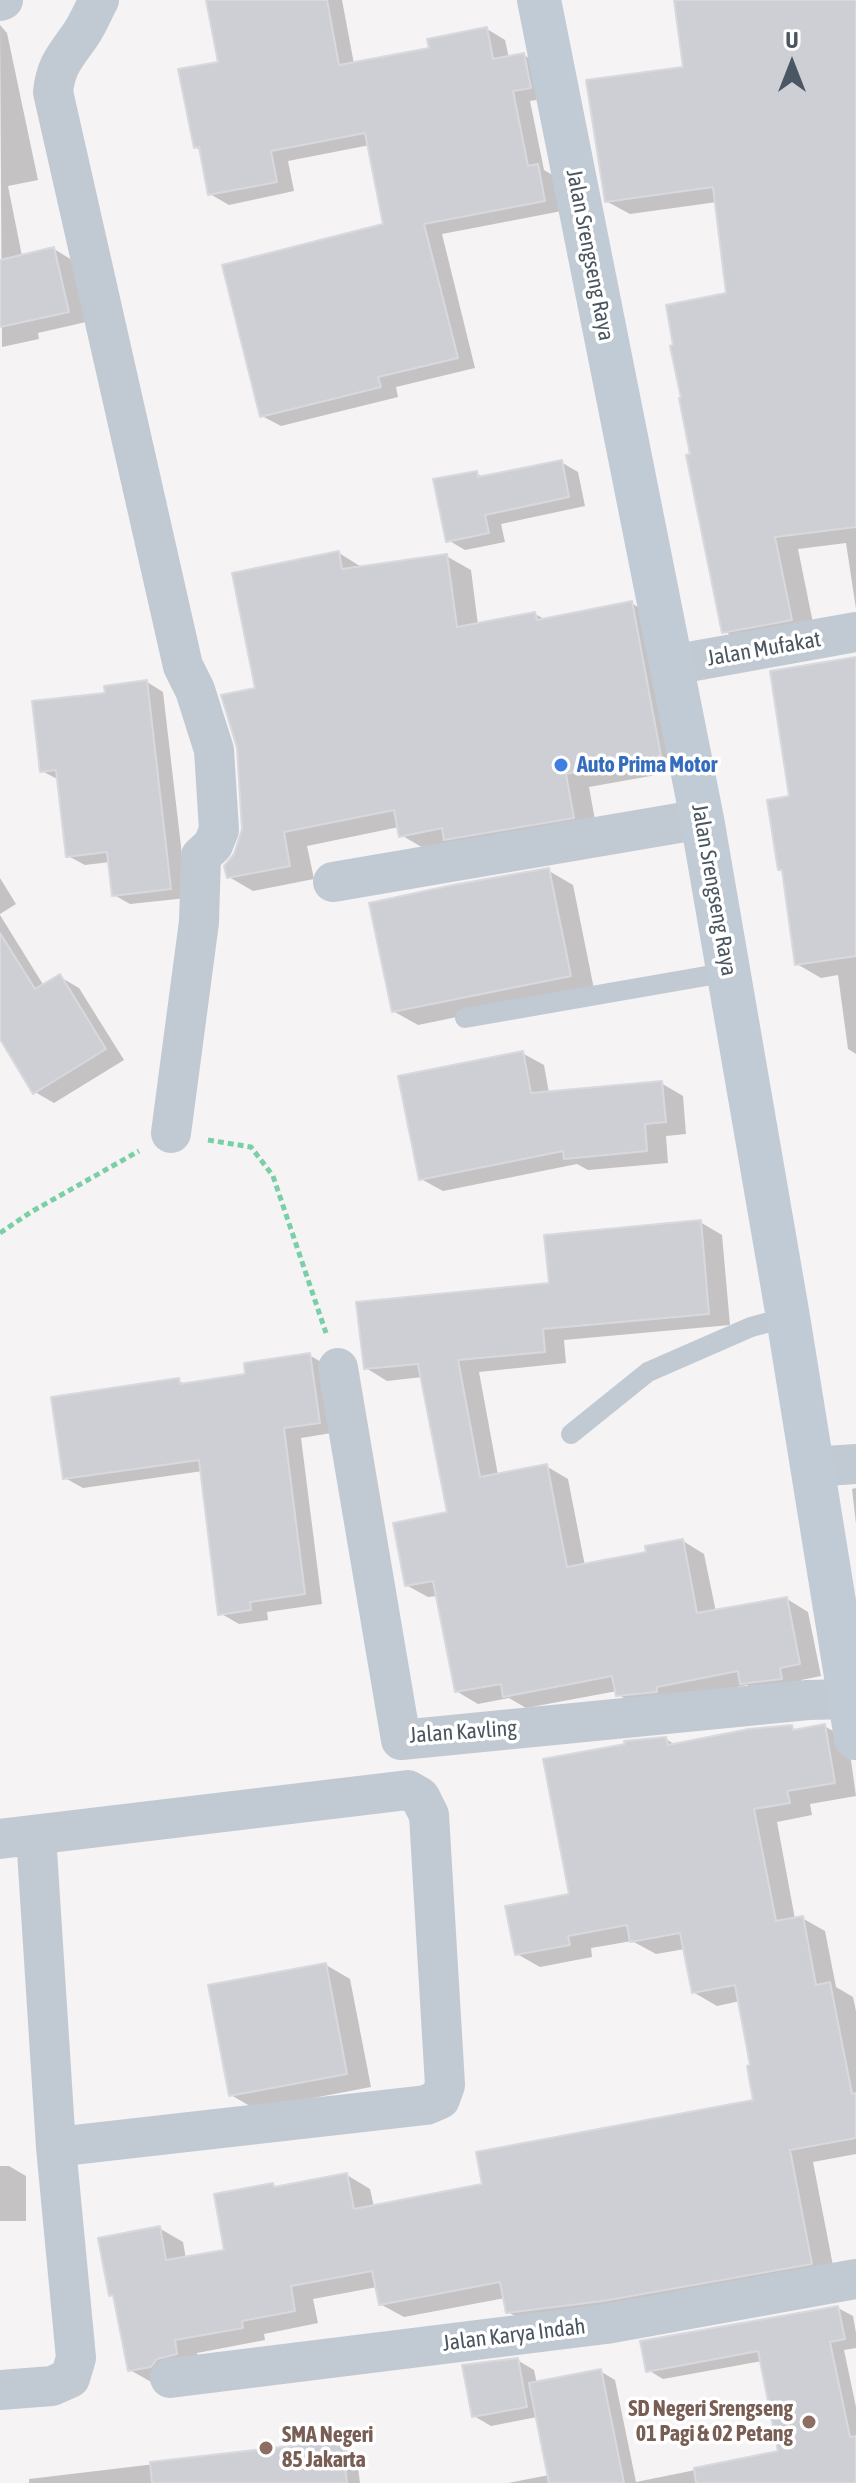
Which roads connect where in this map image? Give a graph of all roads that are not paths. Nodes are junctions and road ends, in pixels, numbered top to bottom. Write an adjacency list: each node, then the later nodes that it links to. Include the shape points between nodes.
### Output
1 (99, 0): 9 (street, via 63,57 53,92 183,666 214,750 219,830 201,856 199,922)
2 (539, 0): 4 (main road, Jalan Srengseng Raya)
3 (856, 632): 4 (street, Jalan Mufakat)
4 (672, 665): 5 (main road, Jalan Srengseng Raya)
5 (702, 819): 6 (street); 7 (main road, Jalan Srengseng Raya)
6 (333, 882)
7 (729, 972): 8 (lane); 10 (main road, Jalan Srengseng Raya)
8 (465, 1018)
9 (171, 1133)
10 (788, 1317): 12 (lane, via 751,1327 648,1372); 14 (main road, Jalan Srengseng Raya)
11 (338, 1368): 15 (street, Jalan Kavling, via 401,1740 808,1700)
12 (571, 1434)
13 (856, 1464): 14 (street)
14 (812, 1467): 15 (main road, Jalan Srengseng Raya)
15 (854, 1712)
16 (18, 1837): 17 (street); 17 (street, via 408,1790 420,1797 429,1815 445,2085 440,2099 426,2105)
17 (56, 2147): 20 (street, via 76,2358 70,2378 52,2386)
18 (856, 2279): 19 (street, Jalan Karya Indah, via 606,2324)
19 (170, 2378)
20 (0, 2390)

